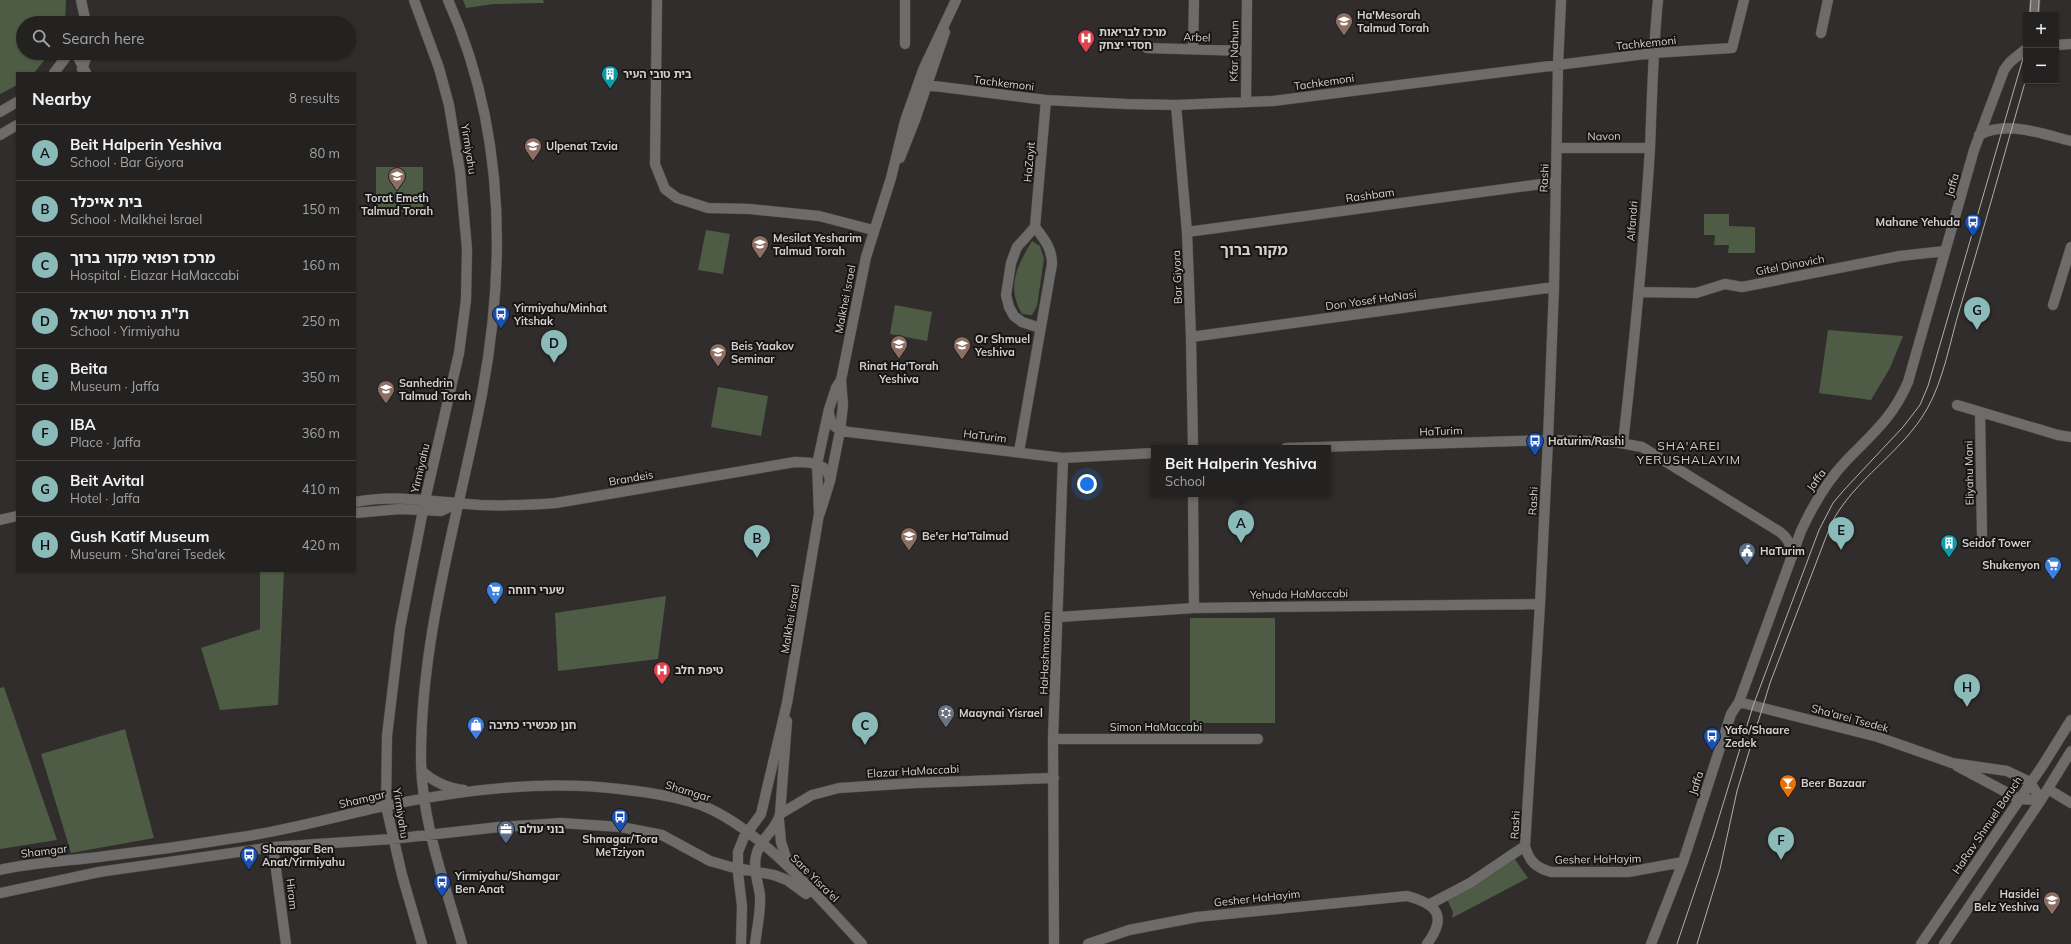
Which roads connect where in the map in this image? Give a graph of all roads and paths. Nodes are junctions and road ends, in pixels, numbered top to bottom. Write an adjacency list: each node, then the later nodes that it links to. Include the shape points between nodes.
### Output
1 (80, 0): 15 (street); 16 (street)
2 (414, 0): 71 (street, Yirmiyahu, via 439,68 450,113 460,172 467,249 466,300 459,353)
3 (448, 0): 73 (street, Yirmiyahu, via 472,67 489,132 496,186 498,248 494,311 484,386)
4 (657, 0): 46 (street, via 655,164 665,189 677,198 708,208 750,209 819,216)
5 (905, 0): 18 (street)
6 (1194, 0): 22 (street)
7 (1247, 0): 23 (street, Kfar Nahum)
8 (1561, 0): 29 (street, Rashi)
9 (1658, 0): 25 (street, Alfandri)
10 (1744, 0): 25 (street, Tachkemoni, via 1732,48)
11 (1828, 0): 17 (street)
12 (2036, 0): 14 (street)
13 (954, 4): 32 (street, Malkhei Israel)
14 (2034, 12)
15 (79, 16)
16 (84, 16)
17 (1821, 33)
18 (905, 44)
19 (2071, 44): 20 (street)
20 (2059, 45)
21 (1147, 48): 22 (street, Arbel)
22 (1193, 49): 23 (street, Arbel)
23 (1246, 51): 34 (street, Kfar Nahum)
24 (2023, 51): 39 (street, Jaffa, via 2004,70)
25 (1653, 53): 29 (street, Tachkemoni); 43 (street, Alfandri)
26 (63, 60): 31 (street)
27 (79, 60): 30 (street)
28 (86, 60): 30 (street)
29 (1558, 64): 34 (street, Tachkemoni, via 1273,101); 42 (street, Rashi)
30 (83, 71)
31 (55, 72)
32 (923, 84): 33 (street, Tachkemoni); 46 (street, Malkhei Israel, via 909,136 890,178)
33 (1046, 100): 36 (street, Tachkemoni); 45 (street, HaZayit)
34 (1246, 102): 36 (street, Tachkemoni)
35 (16, 103): 37 (street)
36 (1176, 105): 47 (street, Bar Giyora)
37 (0, 112)
38 (16, 126): 40 (street)
39 (1979, 134): 41 (street, via 1995,128 2012,128); 49 (street, Jaffa)
40 (0, 135)
41 (2071, 141)
42 (1558, 148): 43 (street, Navon); 44 (street, Rashi)
43 (1650, 148): 51 (street, Alfandri)
44 (1556, 182): 47 (street, Rashbam); 50 (street, Rashi)
45 (1035, 227): 53 (street, via 1052,254); 53 (street, via 1017,247 1011,262 1006,295 1014,316 1022,322)
46 (873, 230): 55 (street, Malkhei Israel)
47 (1187, 232): 54 (street, Bar Giyora)
48 (2071, 247): 52 (street)
49 (1946, 251): 51 (street, Gitel Dinovich, via 1900,256 1742,287 1725,284 1696,293); 80 (street, Jaffa, via 1902,397 1882,426 1845,462 1824,487 1812,507)
50 (1554, 287): 54 (street, Don Yosef HaNasi); 61 (street, Rashi)
51 (1639, 292): 62 (street, Alfandri)
52 (2053, 305)
53 (1040, 328): 65 (street)
54 (1191, 337): 63 (street, Bar Giyora)
55 (841, 380): 57 (street, Malkhei Israel); 59 (street, Malkhei Israel, via 843,405)
56 (1957, 405): 58 (street)
57 (829, 409): 59 (street, via 831,422); 68 (street, Malkhei Israel)
58 (1980, 412): 60 (street, via 2058,435); 79 (street, Eliyahu Mani)
59 (840, 431): 65 (street, HaTurim); 69 (street, Malkhei Israel)
60 (2071, 436)
61 (1548, 440): 62 (street, HaTurim); 64 (street, HaTurim); 81 (street, Rashi)
62 (1624, 443): 80 (street, HaTurim, via 1642,448 1780,532 1791,546)
63 (1193, 445)
64 (1331, 447)
65 (1018, 452): 67 (street, HaTurim)
66 (1151, 453): 67 (street, HaTurim)
67 (1063, 458): 83 (street, HaHashmonaim)
68 (817, 464): 69 (street, via 828,471); 73 (street, Brandeis, via 778,464 556,503); 76 (street, Malkhei Israel)
69 (830, 481): 76 (street, Malkhei Israel)
70 (1193, 497): 82 (street)
71 (425, 500): 72 (street, Brandeis, via 394,498); 73 (street, Brandeis); 74 (street, Yirmiyahu)
72 (356, 502)
73 (458, 503): 74 (street, via 440,511); 91 (street, Yirmiyahu, via 429,657)
74 (423, 511): 75 (street, via 400,509); 100 (street, Yirmiyahu, via 400,628 392,689 385,766)
75 (356, 513)
76 (819, 514): 85 (street, Malkhei Israel)
77 (16, 516): 78 (street)
78 (0, 520)
79 (1982, 534)
80 (1792, 559): 84 (street, Jaffa)
81 (1540, 604): 82 (street, Yehuda HaMaccabi); 107 (street, Rashi)
82 (1194, 608): 83 (street, Yehuda HaMaccabi)
83 (1058, 618): 87 (street, HaHashmonaim)
84 (1739, 702): 90 (street, Sha'arei Tsedek, via 1878,737); 108 (street, Jaffa, via 1729,720)
85 (788, 703): 101 (street, Malkhei Israel); 102 (street, Malkhei Israel, via 762,811)
86 (2071, 720): 93 (street, HaRav Shmuel Baruch)
87 (1054, 739): 88 (street, Simon HaMaccabi); 92 (street, HaHashmonaim)
88 (1258, 739)
89 (2071, 751): 94 (street)
90 (1952, 763): 93 (street, Sha'arei Tsedek, via 2007,770); 97 (street, Sha'arei Tsedek)
91 (421, 770): 95 (street, via 433,781 447,786); 96 (street, Yirmiyahu)
92 (1054, 778): 101 (street, Elazar HaMaccabi, via 839,788 812,795); 122 (street, HaHashmonaim)
93 (2030, 782): 97 (street, HaRav Shmuel Baruch); 98 (street)
94 (2048, 789): 98 (street); 99 (street)
95 (480, 790): 96 (street, Shamgar); 102 (street, Shamgar, via 565,785 639,791 701,806)
96 (423, 799): 100 (street, Shamgar); 103 (street, Yirmiyahu)
97 (2019, 799): 98 (street, Sha'arei Tsedek); 126 (street, HaRav Shmuel Baruch)
98 (2040, 800): 127 (street)
99 (2071, 803)
100 (386, 806): 104 (street, Yirmiyahu); 110 (street, Shamgar, via 285,830)
101 (780, 814): 105 (street, Malkhei Israel, via 774,829); 112 (street, via 781,842)
102 (748, 832): 105 (street, Sare Yisra'el); 109 (street, Malkhei Israel, via 738,852)
103 (431, 835): 104 (street); 109 (street, via 544,824 621,827 662,835 706,859); 118 (street, Yirmiyahu)
104 (392, 839): 106 (street); 117 (street, Yirmiyahu)
105 (761, 842): 111 (street, Malkhei Israel, via 756,855); 112 (street, Sare Yisra'el)
106 (273, 846): 113 (street, via 99,872); 116 (street, Hiram)
107 (1525, 846): 108 (street, Gesher HaHayim, via 1532,862 1541,870 1552,872 1628,872); 114 (street, Rashi, via 1470,883)
108 (1683, 862): 125 (street, Jaffa)
109 (737, 868): 111 (street); 119 (street, Malkhei Israel, via 742,906)
110 (0, 870)
111 (755, 871): 115 (street, via 774,875 794,885); 120 (street, Malkhei Israel, via 760,906)
112 (791, 871): 115 (street, Sare Yisra'el)
113 (0, 893)
114 (1430, 904): 123 (street, Gesher HaHayim, via 1407,896 1384,897 1196,917 1129,930); 124 (street, via 1438,916 1439,923)
115 (841, 922): 121 (street, Sare Yisra'el)
116 (286, 944)
117 (422, 944)
118 (462, 944)
119 (741, 944)
120 (755, 944)
121 (862, 944)
122 (1054, 944)
123 (1088, 944)
124 (1427, 944)
125 (1651, 944)
126 (1921, 944)
127 (1944, 944)

